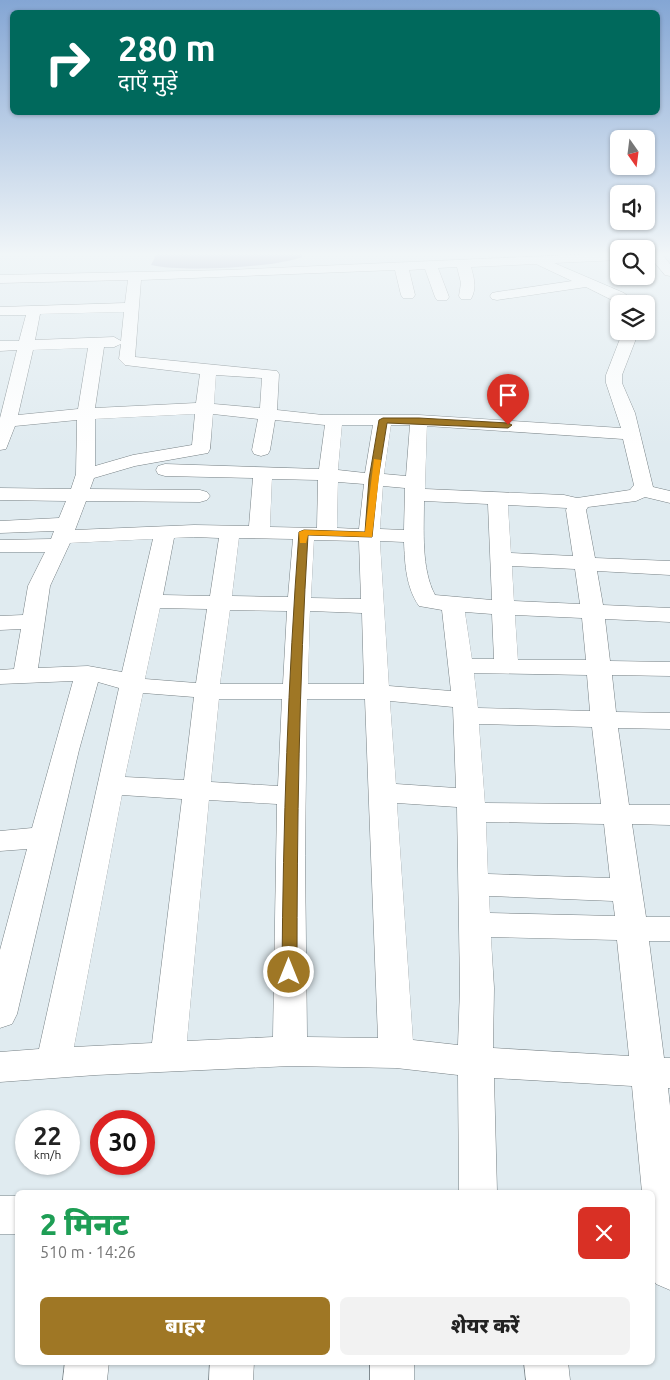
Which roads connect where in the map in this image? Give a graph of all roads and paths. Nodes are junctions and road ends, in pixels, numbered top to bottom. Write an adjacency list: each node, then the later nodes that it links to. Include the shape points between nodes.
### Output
1 (33, 317): 6 (street)
2 (131, 317): 4 (street)
3 (628, 340): 16 (street, via 614,383)
4 (129, 342): 5 (street); 8 (street, via 128,361)
5 (98, 343): 6 (street); 11 (street)
6 (27, 345): 7 (street); 15 (street)
7 (0, 346)
8 (208, 370): 9 (street); 10 (street, via 271,374)
9 (205, 408): 10 (street); 11 (street); 19 (street, via 202,449)
10 (268, 413): 12 (street); 18 (street)
11 (86, 414): 15 (street); 22 (street)
12 (334, 420): 13 (street); 23 (street)
13 (383, 420): 14 (street); 24 (street)
14 (419, 420): 16 (street); 25 (street)
15 (8, 421): 17 (street)
16 (630, 434): 26 (street, via 644,486)
17 (0, 443)
18 (261, 450)
19 (167, 463): 20 (street); 22 (street, via 118,465); 29 (street)
20 (203, 470): 21 (street); 30 (street)
21 (263, 473): 23 (street); 36 (street)
22 (86, 474): 28 (street)
23 (328, 475): 24 (street); 39 (street)
24 (374, 479): 25 (street); 41 (street)
25 (416, 489): 32 (street); 42 (street)
26 (641, 490): 31 (street); 33 (street, via 636,495)
27 (0, 494): 28 (street)
28 (78, 495): 29 (street); 40 (street)
29 (160, 496): 30 (street); 37 (street)
30 (200, 496): 35 (street)
31 (670, 497)
32 (498, 498): 33 (street); 44 (street)
33 (579, 504): 45 (street, via 576,510)
34 (0, 526): 40 (street)
35 (194, 531): 37 (street); 38 (street)
36 (259, 531): 38 (street); 39 (street)
37 (158, 532): 40 (street); 47 (street)
38 (230, 532): 48 (street)
39 (316, 533): 41 (street); 49 (street)
40 (62, 535): 43 (street); 55 (street, via 39,586)
41 (369, 535): 42 (street); 51 (street)
42 (412, 536): 50 (street, via 423,597 427,601)
43 (0, 546)
44 (501, 560): 45 (street); 52 (street)
45 (585, 564): 46 (street); 53 (street)
46 (670, 568)
47 (150, 601): 48 (street); 64 (street)
48 (220, 604): 49 (street); 66 (street)
49 (298, 605): 51 (street); 65 (street)
50 (453, 605): 52 (street); 57 (street)
51 (373, 606): 67 (street)
52 (503, 607): 53 (street); 58 (street)
53 (593, 611): 54 (street); 59 (street)
54 (670, 615)
55 (33, 621): 56 (street); 62 (street)
56 (0, 623)
57 (460, 666): 58 (street); 68 (street)
58 (506, 666): 59 (street)
59 (600, 668): 60 (street); 69 (street)
60 (670, 669)
61 (88, 672): 62 (street); 64 (street); 78 (street)
62 (25, 675): 63 (street)
63 (0, 678)
64 (132, 684): 66 (street); 71 (street)
65 (295, 690): 66 (street); 67 (street); 74 (street)
66 (207, 691): 72 (street)
67 (378, 692): 68 (street); 73 (street)
68 (465, 708): 69 (street); 75 (street)
69 (604, 720): 70 (street); 76 (street)
70 (670, 721)
71 (110, 785): 72 (street); 89 (street)
72 (197, 791): 74 (street); 88 (street)
73 (384, 793): 75 (street); 87 (street)
74 (292, 796): 86 (street)
75 (471, 805): 76 (street); 80 (street)
76 (617, 815): 77 (street); 81 (street)
77 (670, 815)
78 (45, 837): 79 (street); 85 (street)
79 (0, 841)
80 (473, 884): 81 (street); 82 (street)
81 (627, 890): 83 (street)
82 (474, 925): 83 (street); 90 (street, via 477,988)
83 (632, 928): 84 (street); 92 (street)
84 (670, 929)
85 (0, 1014)
86 (290, 1051): 87 (street); 88 (street)
87 (396, 1054): 90 (street)
88 (168, 1057): 89 (street)
89 (54, 1062): 91 (street)
90 (474, 1062): 92 (street); 93 (street)
91 (0, 1067)
92 (659, 1073): 96 (street)
93 (478, 1190)
94 (0, 1215): 95 (street)
95 (15, 1215)
96 (665, 1259)
97 (87, 1365): 101 (street)
98 (232, 1365): 102 (street)
99 (392, 1365): 103 (street)
100 (546, 1365): 104 (street)
101 (85, 1380)
102 (231, 1380)
103 (392, 1380)
104 (548, 1380)

